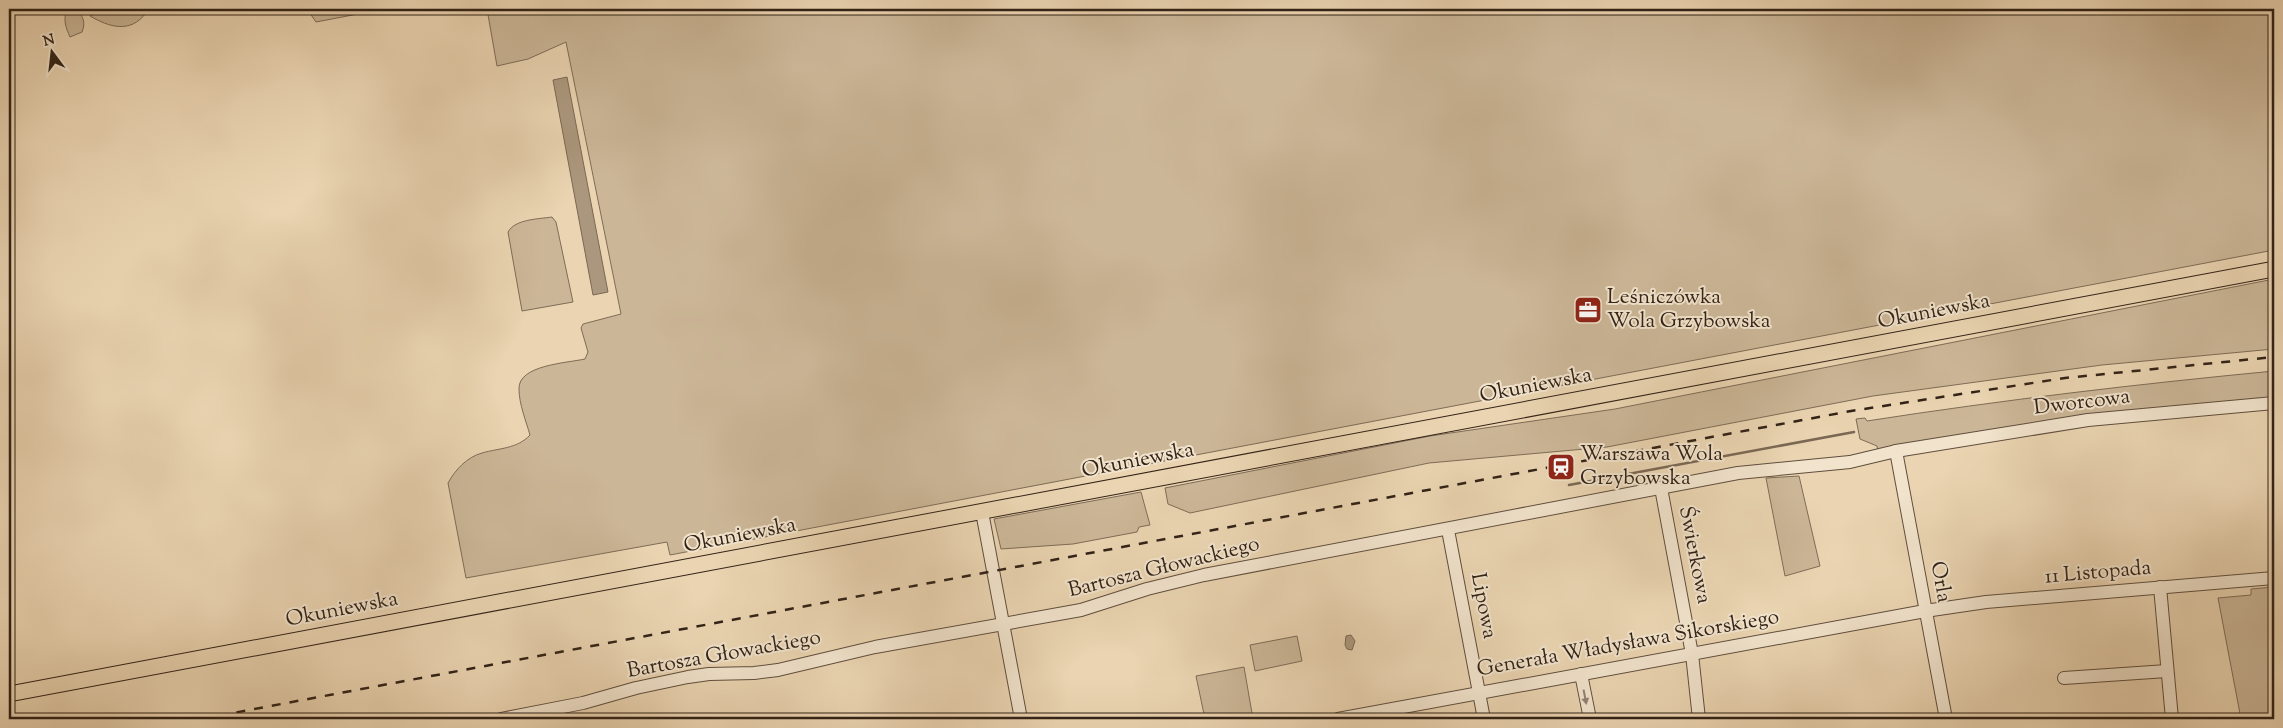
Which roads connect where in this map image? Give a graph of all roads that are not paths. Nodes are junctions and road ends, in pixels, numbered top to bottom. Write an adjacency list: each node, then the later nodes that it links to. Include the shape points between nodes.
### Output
1 (2274, 269): 5 (main road, Okuniewska)
2 (2274, 404): 3 (street, Dworcowa, via 2088,420)
3 (1896, 451): 4 (street, Bartosza Głowackiego, via 1850,462 1738,473); 9 (street, Orla)
4 (1661, 488): 6 (street, Bartosza Głowackiego); 11 (street, Świerkowa)
5 (982, 512): 10 (street); 16 (main road, Okuniewska)
6 (1448, 530): 10 (street, Bartosza Głowackiego, via 1204,575 1082,610); 15 (street, Lipowa)
7 (2274, 578): 8 (street, 11 Listopada)
8 (2160, 587): 9 (street, 11 Listopada, via 1986,602); 12 (street)
9 (1925, 611): 11 (street, Generała Władysława Sikorskiego); 24 (street, Orla)
10 (1003, 625): 17 (street, Bartosza Głowackiego, via 875,647 770,671 688,677); 19 (street)
11 (1692, 654): 13 (street, Generała Władysława Sikorskiego); 23 (street, Świerkowa)
12 (2166, 671): 14 (street); 25 (street)
13 (1581, 674): 15 (street, Generała Władysława Sikorskiego); 22 (street, one-way to 22)
14 (2064, 678)
15 (1479, 692): 20 (street, Generała Władysława Sikorskiego); 21 (street, Lipowa)
16 (9, 694)
17 (558, 714): 18 (street, Bartosza Głowackiego)
18 (501, 719)
19 (1021, 719)
20 (1338, 719)
21 (1484, 719)
22 (1590, 719)
23 (1699, 719)
24 (1946, 719)
25 (2172, 719)

